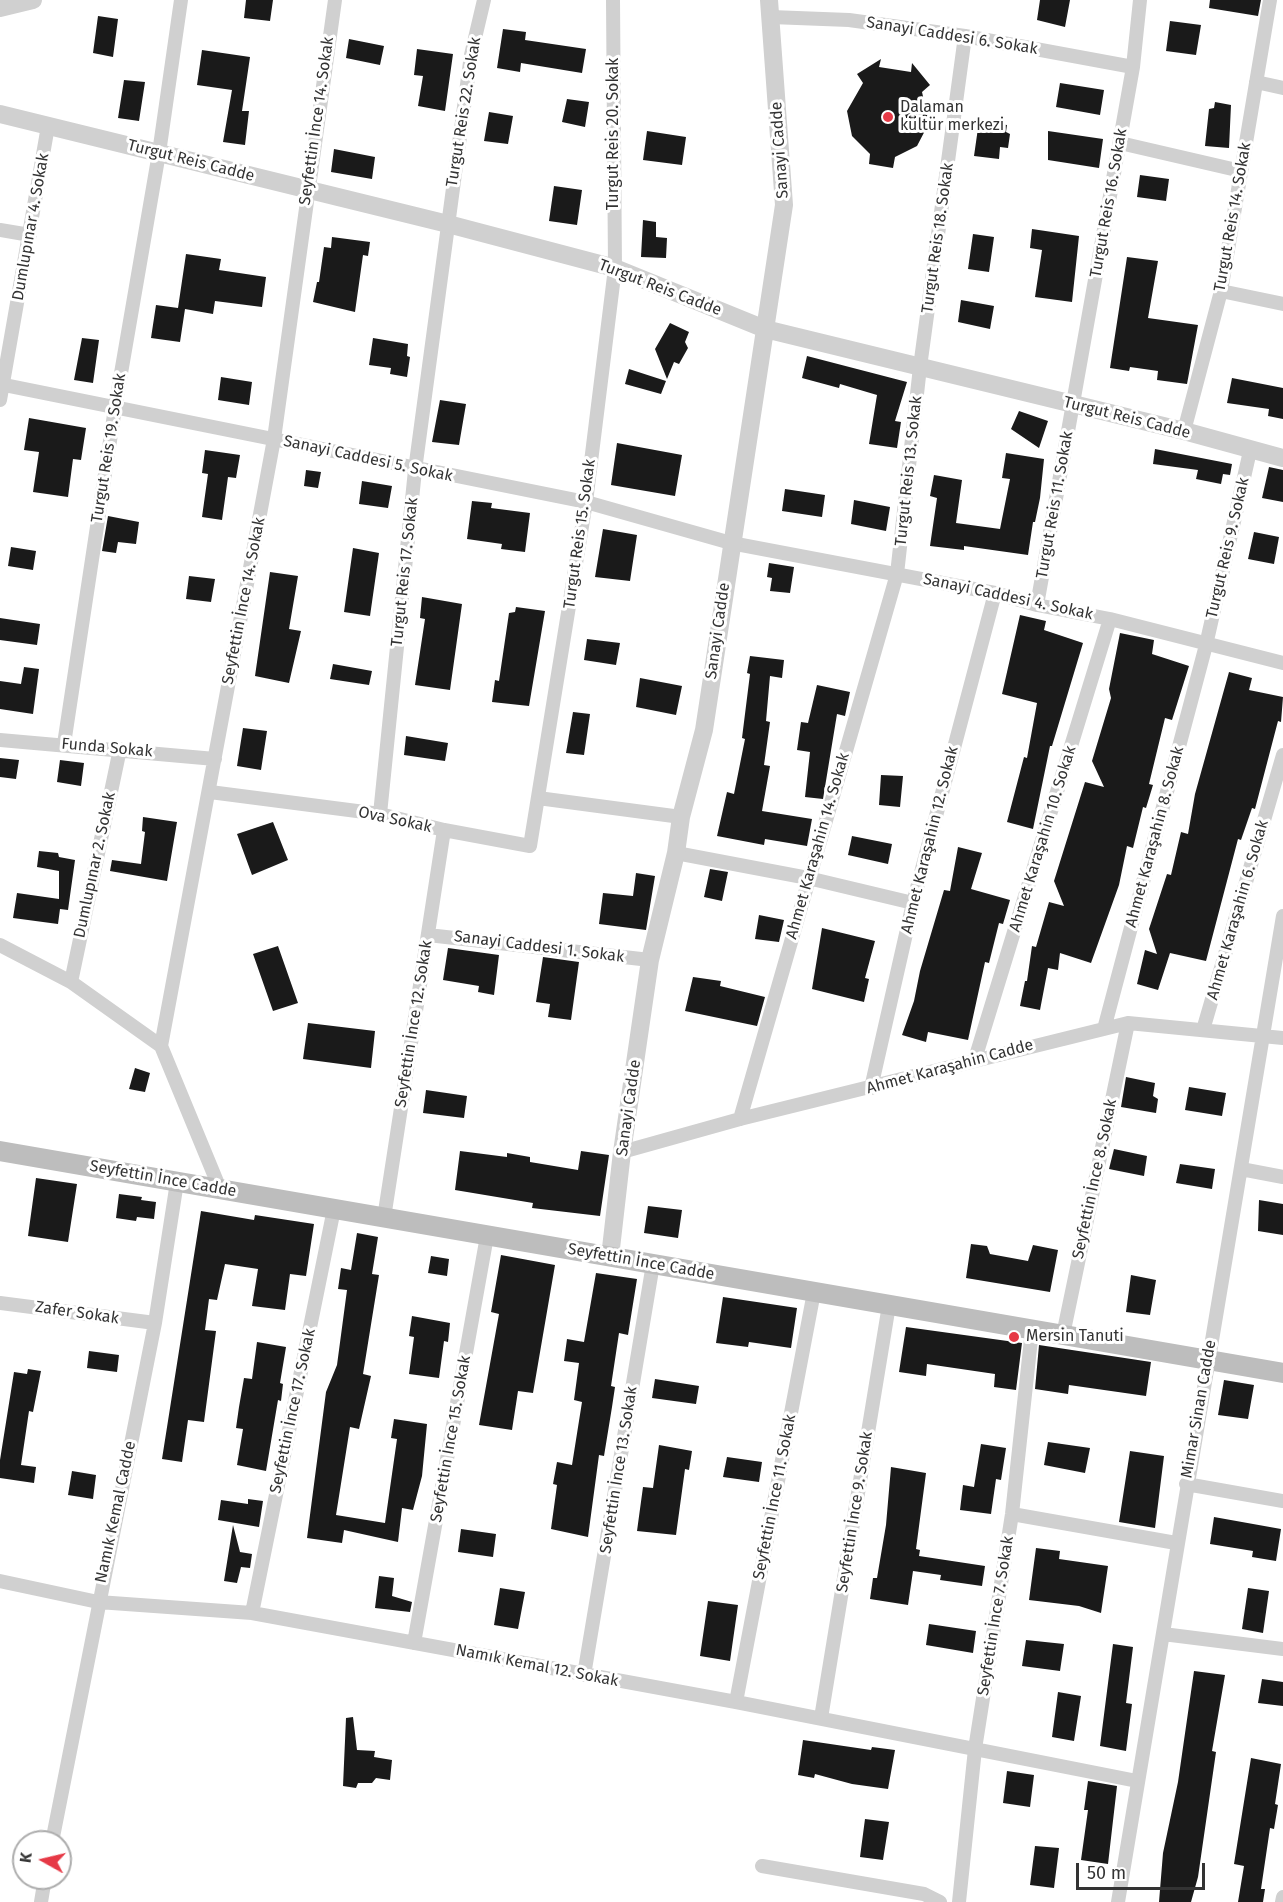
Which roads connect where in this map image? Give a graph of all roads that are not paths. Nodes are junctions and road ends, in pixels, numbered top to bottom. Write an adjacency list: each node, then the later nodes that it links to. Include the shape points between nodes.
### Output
1 (33, 0): 8 (street)
2 (181, 0): 17 (street, Turgut Reis 19. Sokak)
3 (334, 0): 19 (street, Seyfettin İnce 14. Sokak)
4 (484, 0): 20 (street, Turgut Reis 22. Sokak, via 471,55)
5 (613, 0): 23 (street, Turgut Reis 20. Sokak)
6 (1140, 0): 11 (street, Turgut Reis 16. Sokak)
7 (1270, 0): 12 (street, Turgut Reis 14. Sokak)
8 (0, 8)
9 (770, 8): 10 (street, Sanayi Caddesi 6. Sokak); 26 (street, Sanayi Cadde, via 784,205)
10 (965, 36): 11 (street, Sanayi Caddesi 6. Sokak); 27 (street, Turgut Reis 18. Sokak)
11 (1133, 67): 16 (street, Turgut Reis 16. Sokak)
12 (1256, 82): 13 (street); 18 (street, Turgut Reis 14. Sokak)
13 (1283, 88)
14 (0, 114): 15 (street, Turgut Reis Cadde)
15 (48, 126): 17 (street, Turgut Reis Cadde); 22 (street, Dumlupınar 4. Sokak)
16 (1120, 143): 18 (street); 30 (street, Turgut Reis 16. Sokak)
17 (159, 153): 19 (street, Turgut Reis Cadde); 31 (street, Turgut Reis 19. Sokak)
18 (1241, 171): 24 (street, Turgut Reis 14. Sokak)
19 (307, 189): 20 (street, Turgut Reis Cadde); 33 (street, Seyfettin İnce 14. Sokak)
20 (448, 224): 23 (street, Turgut Reis Cadde); 36 (street, Turgut Reis 17. Sokak)
21 (0, 230): 22 (street)
22 (30, 236): 28 (street, Dumlupınar 4. Sokak)
23 (615, 268): 26 (street, Turgut Reis Cadde); 37 (street, Turgut Reis 15. Sokak)
24 (1221, 291): 25 (street); 32 (street, Turgut Reis 14. Sokak)
25 (1283, 304)
26 (765, 329): 27 (street, Turgut Reis Cadde); 38 (street, Sanayi Cadde)
27 (920, 368): 30 (street, Turgut Reis Cadde); 39 (street, Turgut Reis 13. Sokak)
28 (1, 385): 29 (street, Dumlupınar 4. Sokak); 31 (street, Sanayi Caddesi 5. Sokak)
29 (0, 400)
30 (1072, 405): 32 (street, Turgut Reis Cadde); 41 (street, Turgut Reis 11. Sokak)
31 (115, 408): 33 (street, Sanayi Caddesi 5. Sokak); 46 (street, Turgut Reis 19. Sokak)
32 (1184, 431): 34 (street, Turgut Reis Cadde)
33 (274, 439): 36 (street, Sanayi Caddesi 5. Sokak); 49 (street, Seyfettin İnce 14. Sokak)
34 (1250, 451): 35 (street, Turgut Reis Cadde); 43 (street, Turgut Reis 9. Sokak)
35 (1283, 458)
36 (416, 470): 37 (street, Sanayi Caddesi 5. Sokak); 52 (street, Turgut Reis 17. Sokak)
37 (586, 502): 38 (street, Sanayi Caddesi 5. Sokak); 51 (street, Turgut Reis 15. Sokak)
38 (731, 543): 39 (street, Sanayi Caddesi 4. Sokak); 53 (street, Sanayi Cadde, via 704,730)
39 (897, 574): 40 (street, Sanayi Caddesi 4. Sokak); 56 (street, Ahmet Karaşahin 14. Sokak)
40 (995, 592): 41 (street, Sanayi Caddesi 4. Sokak); 57 (street, Ahmet Karaşahin 12. Sokak)
41 (1037, 605): 42 (street, Sanayi Caddesi 4. Sokak)
42 (1110, 620): 43 (street, Sanayi Caddesi 4. Sokak); 69 (street, Ahmet Karaşahin 10. Sokak)
43 (1206, 645): 44 (street, Sanayi Caddesi 4. Sokak); 64 (street, Ahmet Karaşahin 8. Sokak)
44 (1283, 663)
45 (0, 740): 46 (street, Funda Sokak)
46 (64, 744): 47 (street, Funda Sokak)
47 (120, 749): 49 (street, Funda Sokak); 62 (street, Dumlupınar 2. Sokak)
48 (1283, 755): 65 (street, Ahmet Karaşahin 6. Sokak)
49 (215, 759): 50 (street, Seyfettin İnce 14. Sokak)
50 (210, 792): 52 (street, Ova Sokak); 68 (street, Seyfettin İnce 14. Sokak)
51 (538, 798): 53 (street); 54 (street, Ova Sokak, via 530,846)
52 (380, 814): 54 (street, Ova Sokak)
53 (681, 817): 55 (street, Sanayi Cadde)
54 (444, 830): 59 (street, Seyfettin İnce 12. Sokak)
55 (676, 853): 56 (street); 61 (street, Sanayi Cadde)
56 (808, 878): 57 (street); 71 (street, Ahmet Karaşahin 14. Sokak)
57 (913, 903): 70 (street, Ahmet Karaşahin 12. Sokak)
58 (1283, 916): 66 (street, Mimar Sinan Cadde)
59 (428, 935): 61 (street, Sanayi Caddesi 1. Sokak); 79 (street, Seyfettin İnce 12. Sokak)
60 (0, 945): 62 (street)
61 (650, 960): 73 (street, Sanayi Cadde)
62 (71, 982): 68 (street)
63 (1128, 1023): 64 (street, Ahmet Karaşahin Cadde); 65 (street, Ahmet Karaşahin Cadde); 88 (street, Seyfettin İnce 8. Sokak)
64 (1104, 1029): 69 (street, Ahmet Karaşahin Cadde)
65 (1203, 1030): 66 (street, Ahmet Karaşahin Cadde)
66 (1264, 1036): 67 (street, Ahmet Karaşahin Cadde); 74 (street, Mimar Sinan Cadde)
67 (1283, 1038)
68 (161, 1046): 77 (street)
69 (975, 1059): 70 (street, Ahmet Karaşahin Cadde)
70 (871, 1088): 71 (street, Ahmet Karaşahin Cadde)
71 (740, 1119): 73 (street, Ahmet Karaşahin Cadde)
72 (0, 1151): 76 (main road, Seyfettin İnce Cadde)
73 (622, 1152): 81 (street, Sanayi Cadde)
74 (1241, 1169): 75 (street); 89 (street, Mimar Sinan Cadde)
75 (1283, 1177)
76 (177, 1182): 77 (main road, Seyfettin İnce Cadde); 86 (street, Namık Kemal Cadde)
77 (220, 1189): 78 (main road, Seyfettin İnce Cadde)
78 (334, 1209): 79 (main road, Seyfettin İnce Cadde); 97 (street, Seyfettin İnce 17. Sokak)
79 (384, 1218): 80 (main road, Seyfettin İnce Cadde)
80 (487, 1236): 81 (main road, Seyfettin İnce Cadde); 99 (street, Seyfettin İnce 15. Sokak)
81 (610, 1257): 82 (main road, Seyfettin İnce Cadde)
82 (653, 1264): 83 (main road, Seyfettin İnce Cadde); 101 (street, Seyfettin İnce 13. Sokak)
83 (814, 1292): 85 (main road, Seyfettin İnce Cadde); 102 (street, Seyfettin İnce 11. Sokak)
84 (0, 1303): 86 (street, Zafer Sokak)
85 (889, 1305): 87 (main road, Seyfettin İnce Cadde); 103 (street, Seyfettin İnce 9. Sokak)
86 (155, 1323): 96 (street, Namık Kemal Cadde)
87 (1032, 1330): 88 (main road, Seyfettin İnce Cadde); 93 (street, Seyfettin İnce 7. Sokak)
88 (1063, 1335): 89 (main road, Seyfettin İnce Cadde)
89 (1207, 1360): 90 (main road, Seyfettin İnce Cadde); 91 (street, Mimar Sinan Cadde)
90 (1283, 1373)
91 (1186, 1484): 92 (street); 94 (street, Mimar Sinan Cadde)
92 (1283, 1501)
93 (1012, 1514): 94 (street); 104 (street, Seyfettin İnce 7. Sokak)
94 (1176, 1543): 98 (street, Mimar Sinan Cadde)
95 (0, 1581): 96 (street, Namık Kemal 12. Sokak)
96 (98, 1602): 97 (street, Namık Kemal 12. Sokak); 106 (street, Namık Kemal Cadde)
97 (252, 1613): 99 (street, Namık Kemal 12. Sokak)
98 (1163, 1634): 100 (street); 105 (street, Mimar Sinan Cadde)
99 (414, 1643): 101 (street, Namık Kemal 12. Sokak)
100 (1283, 1649)
101 (584, 1675): 102 (street, Namık Kemal 12. Sokak)
102 (736, 1702): 103 (street, Namık Kemal 12. Sokak)
103 (821, 1718): 104 (street, Namık Kemal 12. Sokak)
104 (975, 1749): 105 (street, Namık Kemal 12. Sokak); 111 (street, Seyfettin İnce 7. Sokak)
105 (1137, 1782): 112 (street, Mimar Sinan Cadde)
106 (54, 1830)
107 (762, 1866): 109 (street)
108 (1283, 1897): 113 (street)
109 (923, 1898): 110 (street)
110 (940, 1902)
111 (959, 1902)
112 (1118, 1902)
113 (1282, 1902)

